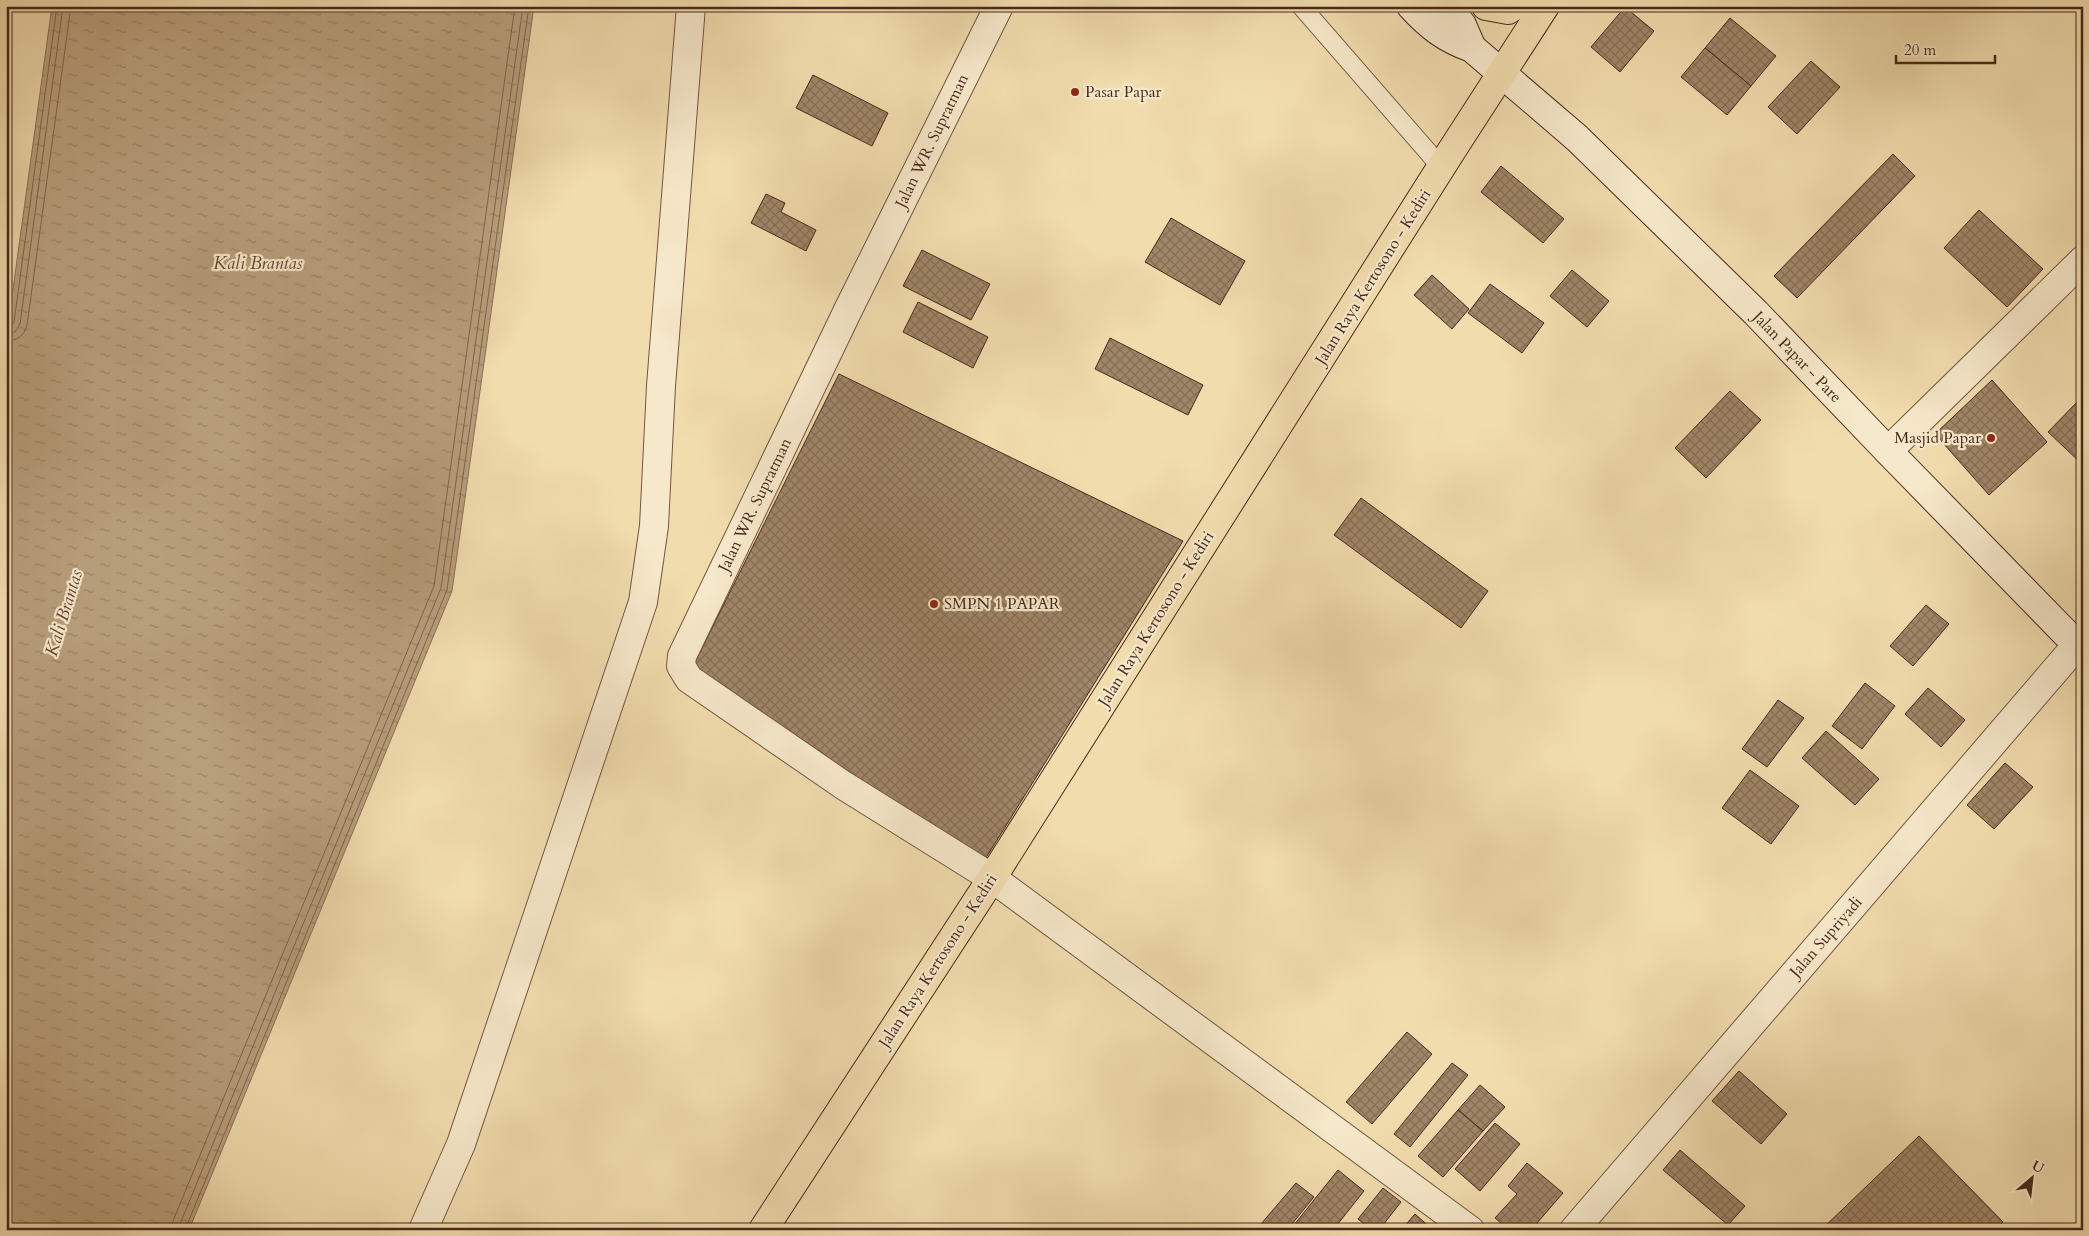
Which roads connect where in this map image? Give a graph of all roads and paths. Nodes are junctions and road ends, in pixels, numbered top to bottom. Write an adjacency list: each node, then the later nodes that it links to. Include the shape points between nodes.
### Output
1 (691, 6): 16 (street, via 661,386 654,526 643,602 461,1144)
2 (999, 6): 15 (street, Jalan WR. Supratman, via 849,308 680,666 689,678 843,785)
3 (1301, 6): 11 (lane)
4 (1411, 6): 9 (street, via 1435,31)
5 (1447, 6): 9 (street, via 1462,26)
6 (1486, 6): 7 (highway, via 1508,10)
7 (1514, 6)
8 (1545, 6): 10 (highway, Jalan Raya Kertosono - Kediri)
9 (1472, 48): 10 (street, Jalan Papar - Pare)
10 (1501, 75): 11 (highway, Jalan Raya Kertosono - Kediri); 13 (street, Jalan Papar - Pare, via 1577,138 1756,313)
11 (1442, 168): 15 (highway, Jalan Raya Kertosono - Kediri)
12 (2083, 260): 13 (street)
13 (1888, 451): 14 (street, Jalan Papar - Pare)
14 (2081, 644): 19 (street, Jalan Supriyadi)
15 (992, 878): 17 (highway, Jalan Raya Kertosono - Kediri); 18 (street)
16 (423, 1230)
17 (763, 1230)
18 (1470, 1230)
19 (1574, 1230)

